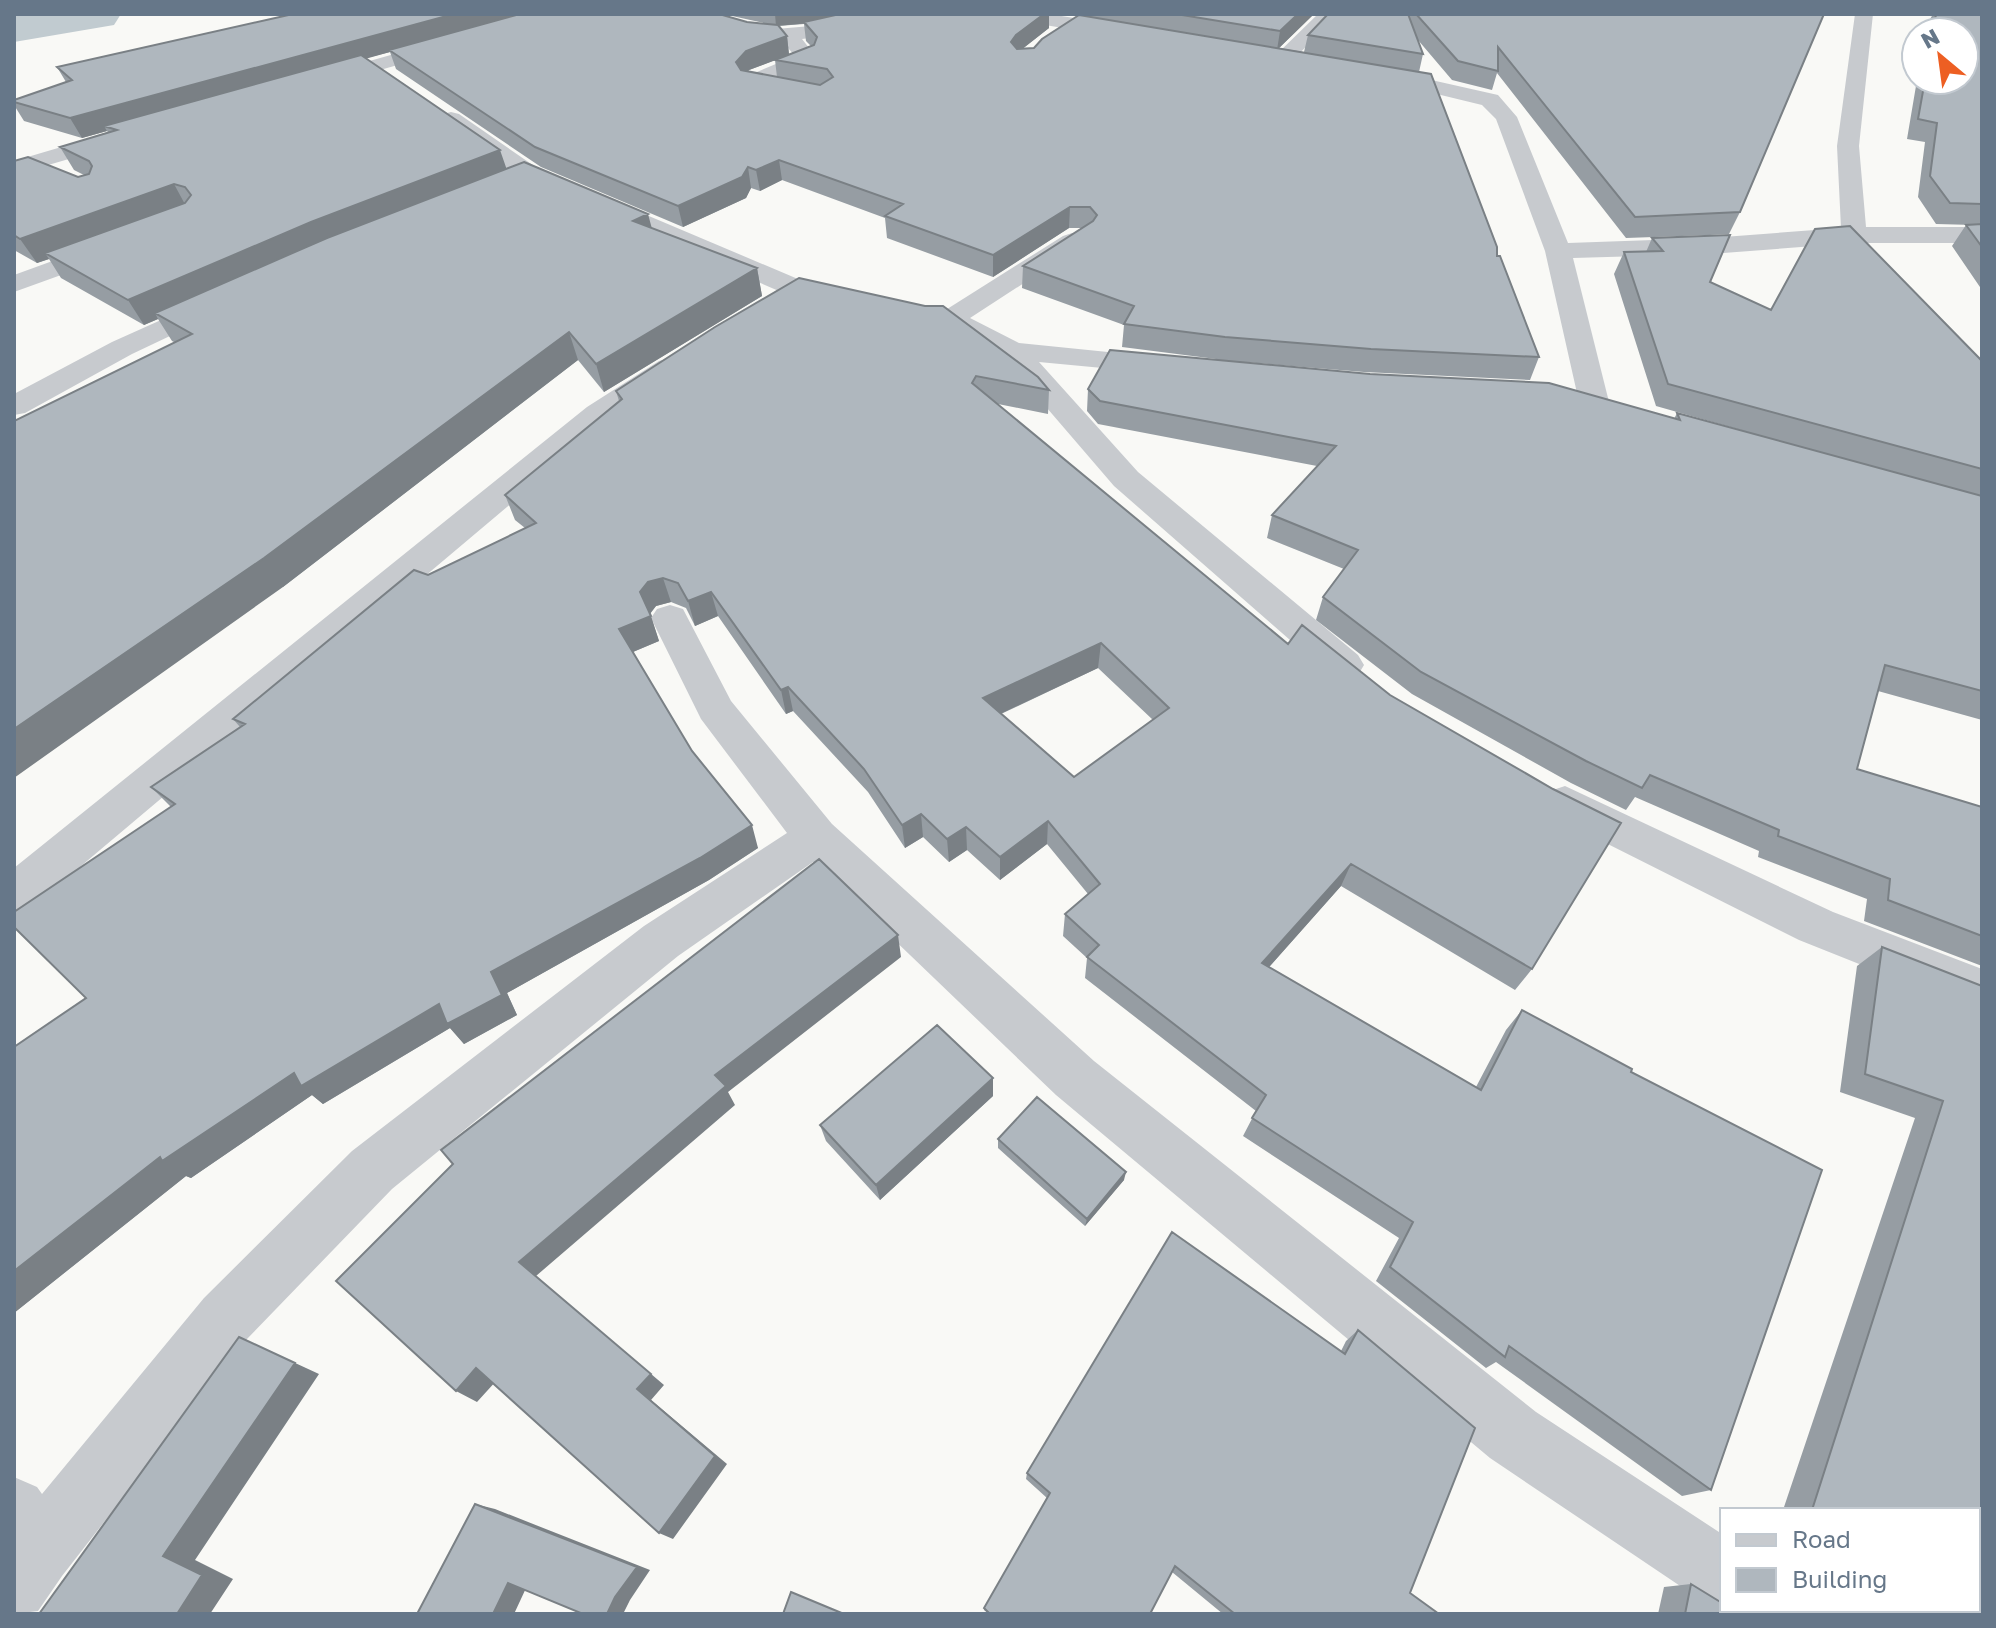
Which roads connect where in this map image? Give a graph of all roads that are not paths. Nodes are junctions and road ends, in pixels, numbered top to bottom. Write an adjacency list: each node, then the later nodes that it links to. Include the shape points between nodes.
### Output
1 (557, 14): 12 (street)
2 (689, 14): 8 (street)
3 (880, 14): 8 (street)
4 (1015, 14): 7 (street)
5 (1329, 14): 11 (street, via 1276,57)
6 (1864, 14): 21 (street, via 1848,146)
7 (1074, 24): 9 (street); 10 (street)
8 (787, 35): 16 (street, via 807,58 752,81)
9 (1149, 36)
10 (1044, 43)
11 (1312, 63)
12 (373, 66): 14 (street); 15 (street)
13 (1354, 70): 25 (street, via 1490,100 1506,117)
14 (398, 83)
15 (299, 87)
16 (821, 96)
17 (434, 108): 27 (street, via 519,180)
18 (134, 133): 19 (street)
19 (19, 162): 20 (street)
20 (67, 180)
21 (1854, 235): 22 (street); 25 (street)
22 (1982, 235)
23 (1080, 236): 30 (street)
24 (130, 241): 26 (street)
25 (1558, 251): 35 (street, via 1580,400)
26 (14, 284)
27 (798, 289): 29 (street); 30 (street, via 927,319)
28 (239, 293): 34 (street)
29 (759, 312)
30 (950, 319): 32 (street)
31 (696, 350): 40 (street, via 598,414)
32 (1013, 351): 33 (street); 37 (street, via 1126,479)
33 (1191, 368)
34 (14, 406)
35 (1624, 410)
36 (670, 618): 39 (street, via 715,709)
37 (1373, 688)
38 (1528, 783): 41 (street, via 1816,926)
39 (816, 837): 42 (street, via 661,941 372,1170 225,1319); 43 (street, via 1075,1078 1500,1425)
40 (14, 895)
41 (1982, 991)
42 (22, 1549)
43 (1720, 1573)

